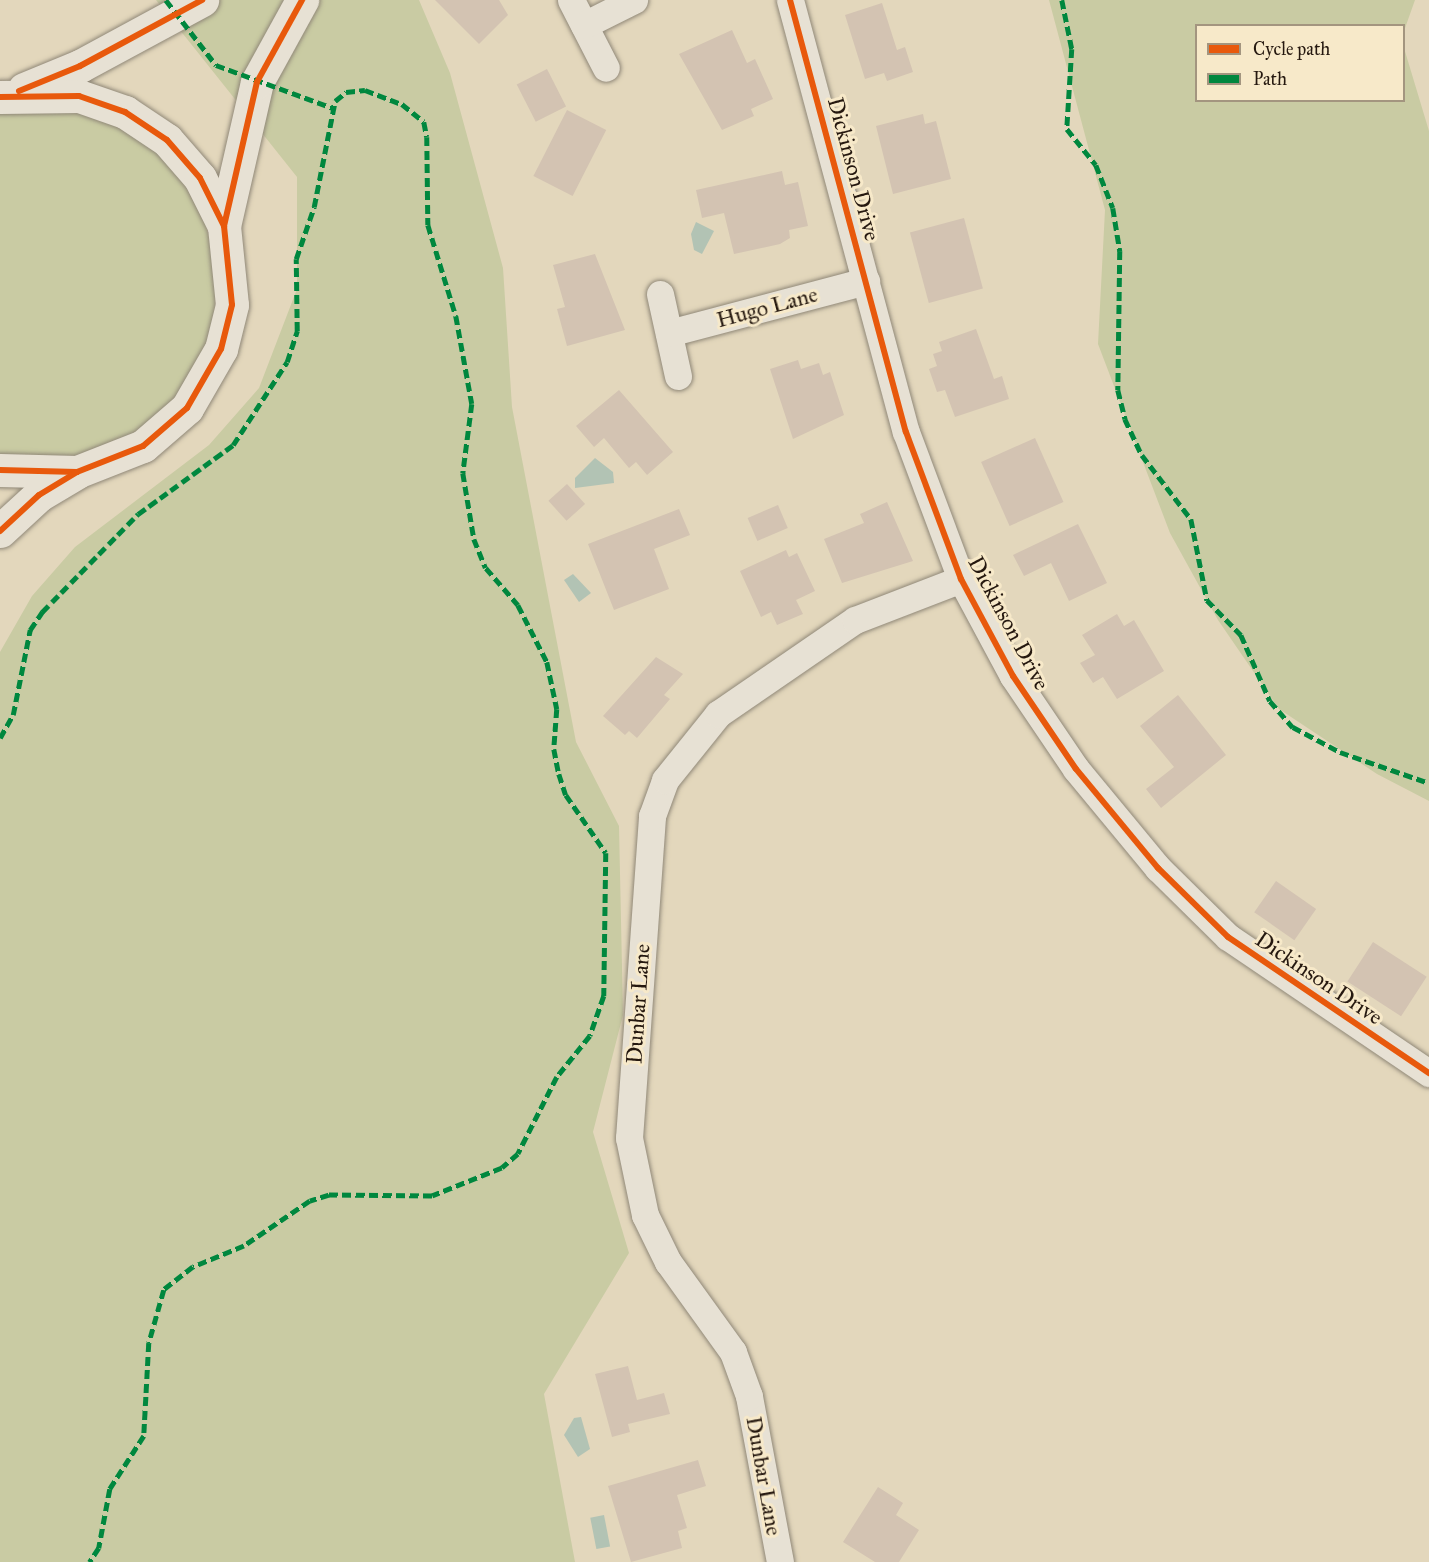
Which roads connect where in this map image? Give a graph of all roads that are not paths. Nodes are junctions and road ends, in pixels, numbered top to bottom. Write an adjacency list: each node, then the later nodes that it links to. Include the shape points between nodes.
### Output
1 (202, 0): 8 (street, via 80,66)
2 (302, 0): 9 (street, via 257,82)
3 (571, 0): 6 (street)
4 (634, 0): 6 (street)
5 (790, 0): 10 (street, Dickinson Drive)
6 (584, 26): 7 (street)
7 (606, 68)
8 (7, 95): 9 (street, via 79,96 125,112 167,140 200,178)
9 (224, 226): 15 (street, via 232,305 221,350 188,408 143,447)
10 (866, 281): 12 (street, Hugo Lane); 17 (street, Dickinson Drive, via 906,432)
11 (660, 294): 12 (street)
12 (669, 333): 13 (street)
13 (678, 376)
14 (0, 470): 15 (street)
15 (77, 472): 16 (street, via 39,495)
16 (0, 531)
17 (961, 579): 18 (street, Dickinson Drive, via 1012,676 1076,769 1158,868 1228,937); 19 (street, Dunbar Lane, via 855,620 718,714 665,780 652,816 629,1138 645,1215 668,1263 733,1353 749,1396)
18 (1429, 1073)
19 (780, 1562)

